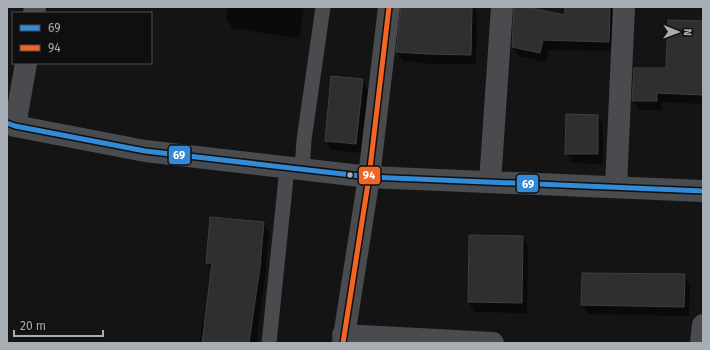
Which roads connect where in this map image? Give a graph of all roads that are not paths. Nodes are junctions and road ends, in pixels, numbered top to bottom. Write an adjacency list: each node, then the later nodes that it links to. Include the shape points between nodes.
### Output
1 (323, 7): 7 (lane, via 304,140)
2 (390, 7): 8 (street)
3 (502, 7): 9 (street)
4 (624, 7): 10 (street)
5 (26, 64): 6 (street)
6 (11, 124): 7 (street, via 145,151)
7 (294, 169): 8 (street); 14 (lane)
8 (369, 177): 9 (street); 13 (street)
9 (490, 182): 10 (street)
10 (616, 187): 11 (street)
11 (703, 191)
12 (703, 325): 16 (street)
13 (343, 339): 15 (street)
14 (269, 343)
15 (493, 343)
16 (701, 343)

